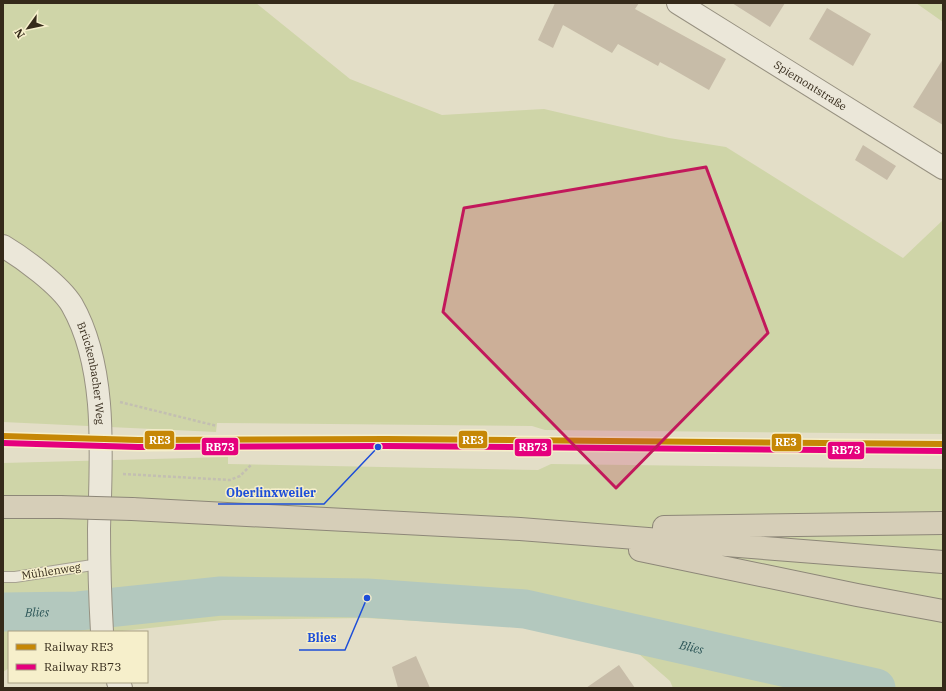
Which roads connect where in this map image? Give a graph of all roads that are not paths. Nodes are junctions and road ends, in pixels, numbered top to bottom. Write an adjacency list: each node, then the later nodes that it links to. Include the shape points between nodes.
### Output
1 (678, 3): 2 (street, Spiemontstraße)
2 (943, 168)
3 (3, 246): 8 (street, Brückenbacher Weg, via 42,274 71,304 85,333 94,365 98,396)
4 (3, 507): 6 (highway, bridge, via 132,509)
5 (943, 523): 6 (highway)
6 (520, 529): 7 (highway); 10 (highway, via 657,553 857,595)
7 (943, 562)
8 (99, 574): 9 (lane, Mühlenweg); 11 (street, Brückenbacher Weg)
9 (3, 577)
10 (943, 610)
11 (102, 631)

